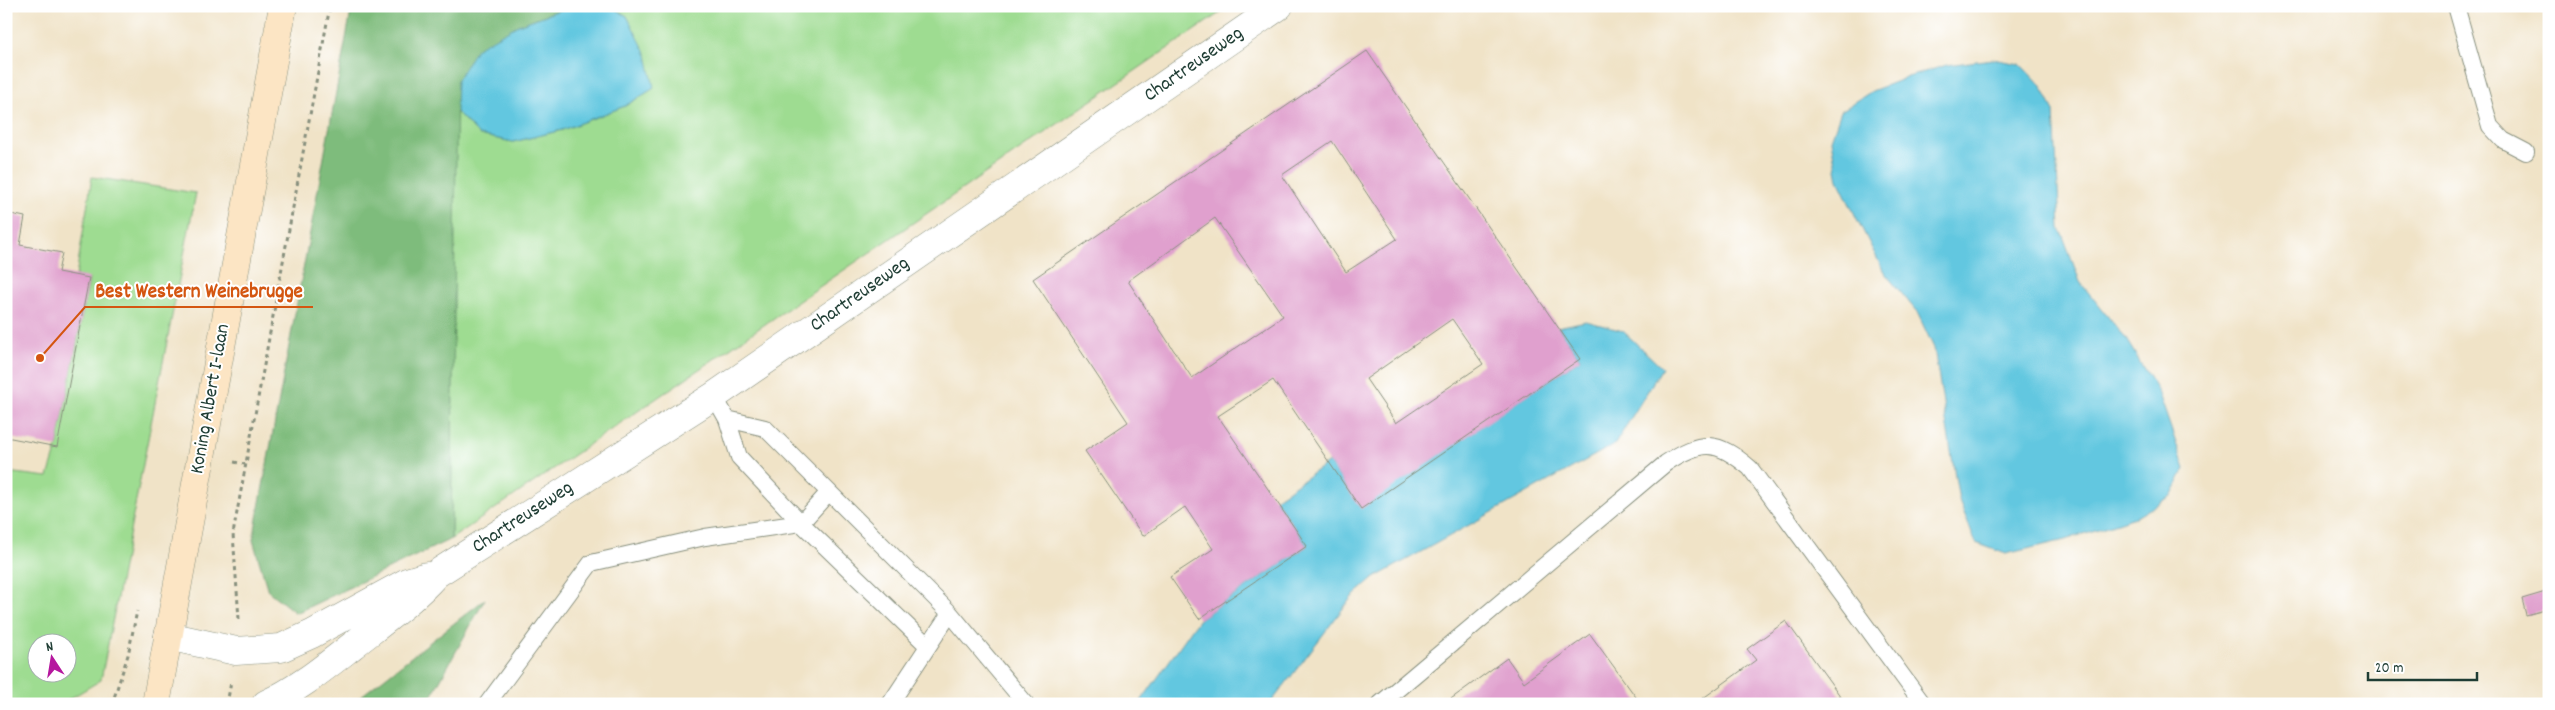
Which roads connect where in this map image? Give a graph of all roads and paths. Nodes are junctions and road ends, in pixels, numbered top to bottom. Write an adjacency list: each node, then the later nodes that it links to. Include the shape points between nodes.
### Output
1 (283, 6): 14 (main road, Koning Albert I-laan)
2 (330, 6): 13 (path, via 233,534)
3 (1279, 6): 6 (street, Chartreuseweg)
4 (2456, 6): 5 (lane, via 2490,126 2503,140)
5 (2526, 152)
6 (714, 396): 7 (lane); 10 (street, Chartreuseweg)
7 (727, 419): 8 (lane, via 765,428); 9 (lane, via 739,457)
8 (829, 492): 9 (lane); 12 (lane)
9 (801, 523): 15 (lane); 19 (lane, via 705,537 591,563)
10 (436, 574): 14 (street, Chartreuseweg, via 407,582 281,648 236,651); 18 (street, Chartreuseweg, via 417,596 338,657 280,698)
11 (138, 609): 16 (path)
12 (950, 613): 15 (lane); 21 (lane)
13 (239, 622)
14 (168, 636): 17 (main road, Koning Albert I-laan)
15 (928, 646): 20 (lane)
16 (112, 704)
17 (156, 704)
18 (266, 704)
19 (487, 704)
20 (890, 704)
21 (1026, 704)
22 (1380, 704): 23 (lane, via 1666,463 1687,449 1708,446 1730,450 1750,468)
23 (1923, 704)

